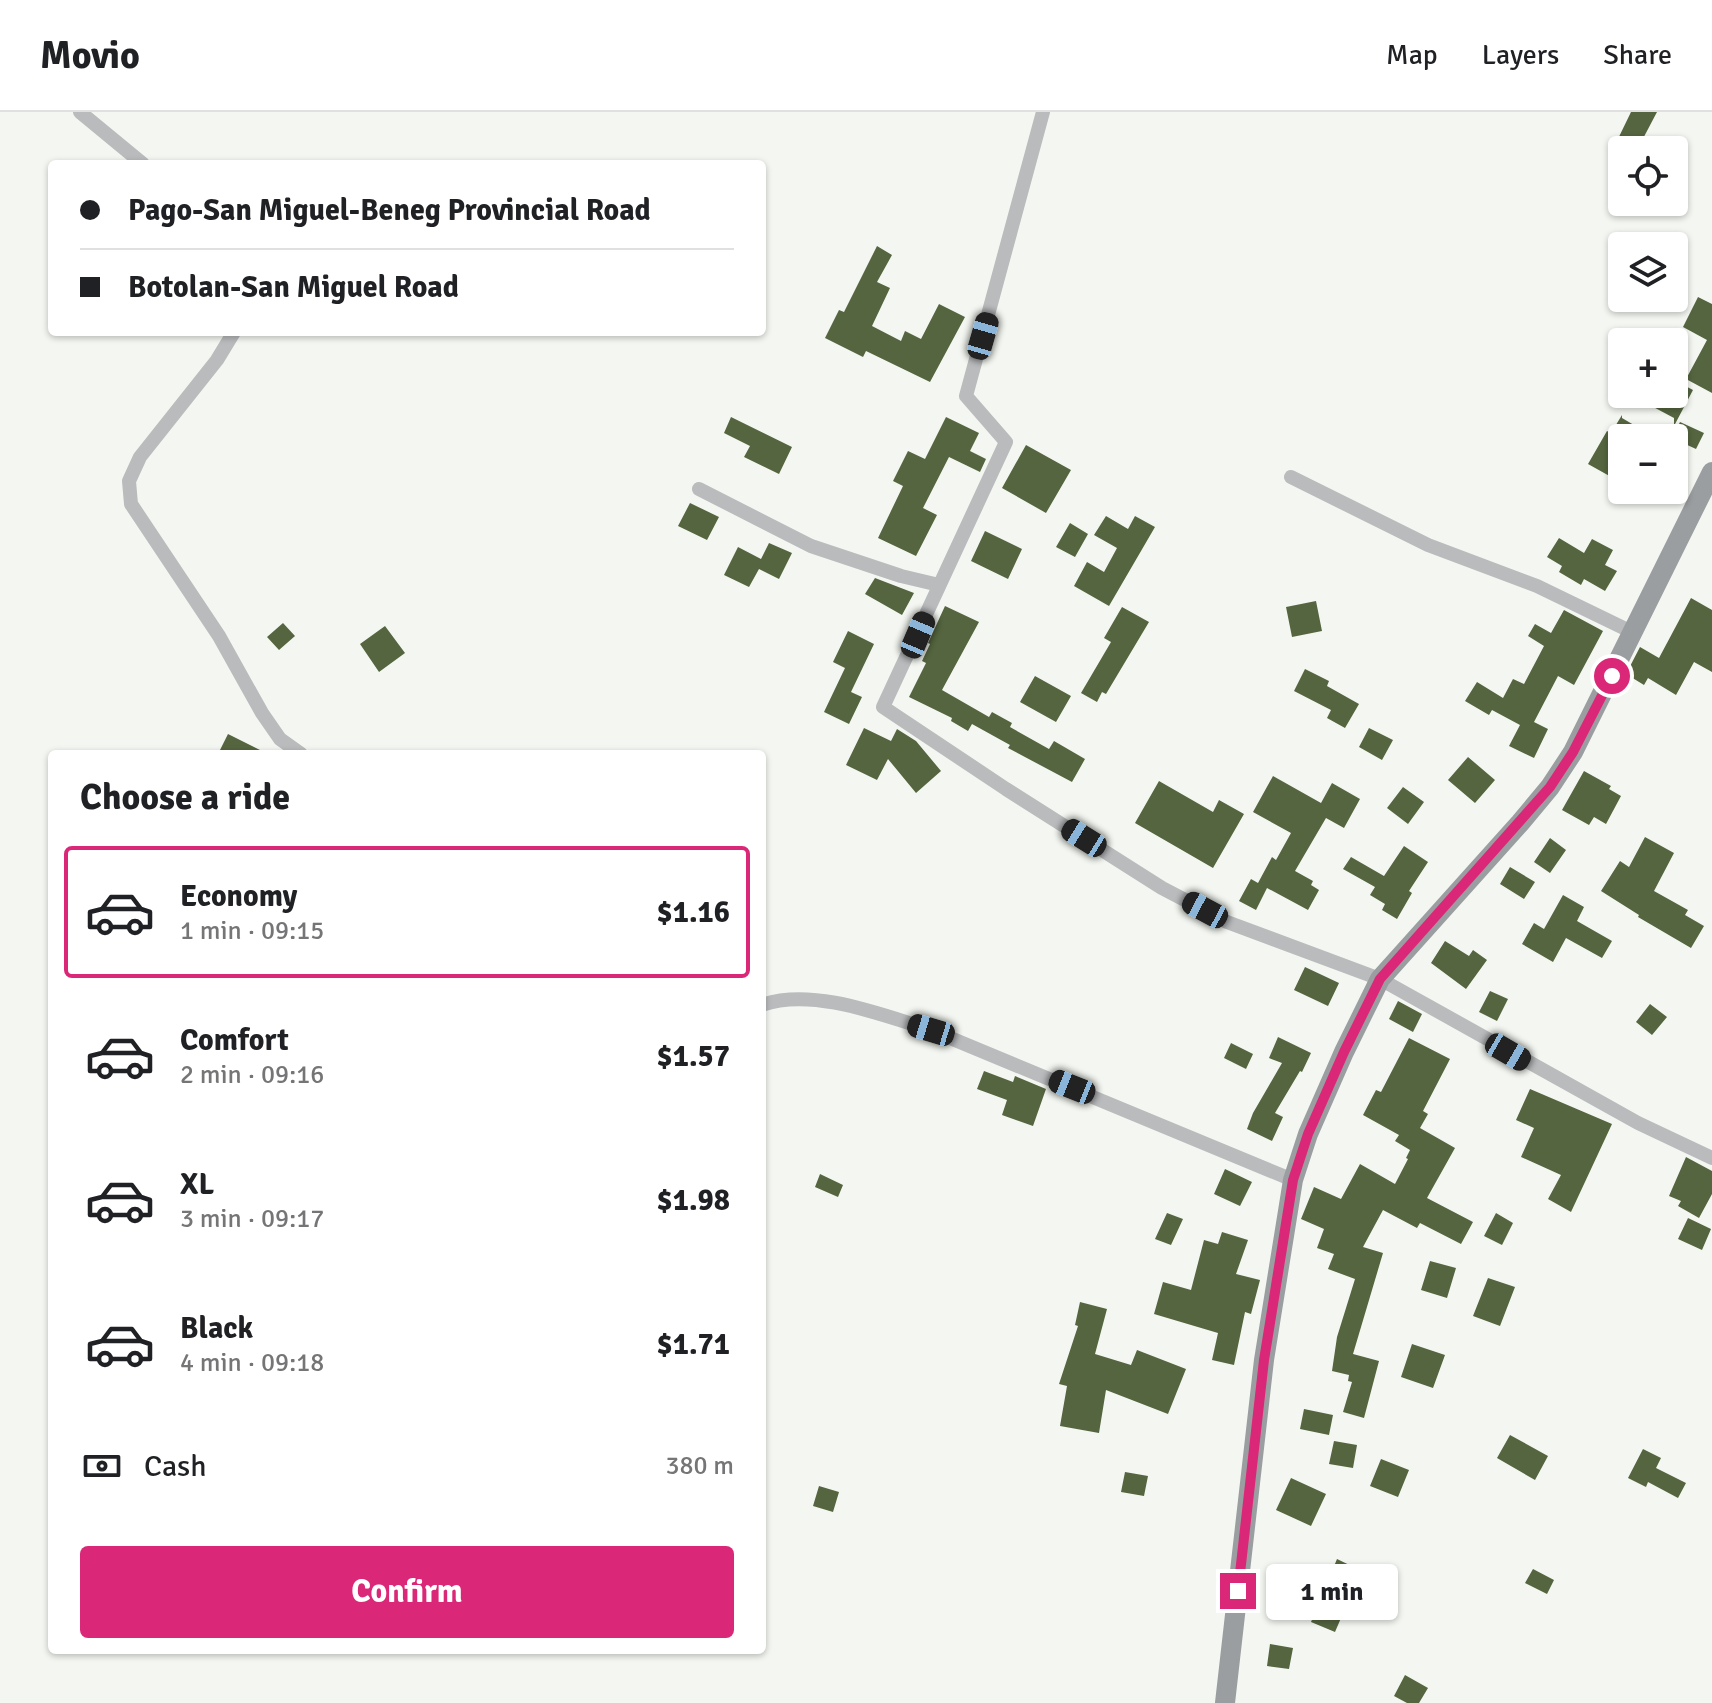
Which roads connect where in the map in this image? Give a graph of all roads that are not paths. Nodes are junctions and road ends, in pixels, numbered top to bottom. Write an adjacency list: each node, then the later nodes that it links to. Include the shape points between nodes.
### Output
1 (80, 112): 3 (street)
2 (1043, 112): 8 (street, via 966,396 1006,442)
3 (138, 160)
4 (232, 336): 10 (street, via 140,457 129,481 131,504 212,625 262,713 280,739)
5 (1712, 472): 9 (main road)
6 (1291, 477): 9 (street, via 1428,545 1537,586)
7 (699, 489): 8 (street, via 811,546)
8 (939, 585): 11 (street, via 883,707 1162,888 1227,922)
9 (1634, 633): 11 (main road, via 1550,787)
10 (295, 750)
11 (1380, 979): 13 (street, via 1638,1123); 14 (main road, via 1308,1134)
12 (766, 1004): 14 (street, via 811,999 931,1030)
13 (1712, 1158)
14 (1293, 1180): 15 (main road, via 1264,1360)
15 (1225, 1703)

